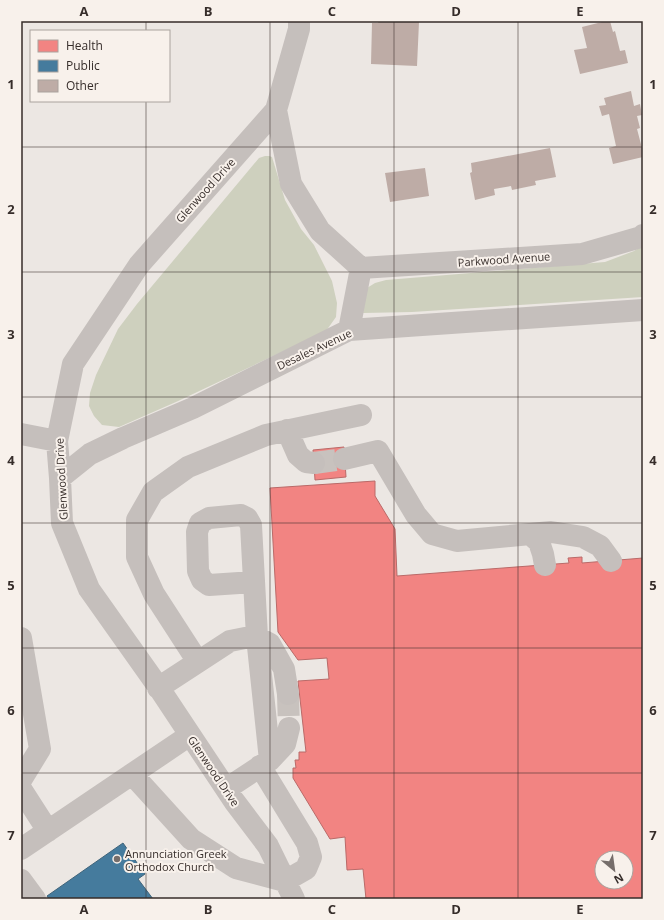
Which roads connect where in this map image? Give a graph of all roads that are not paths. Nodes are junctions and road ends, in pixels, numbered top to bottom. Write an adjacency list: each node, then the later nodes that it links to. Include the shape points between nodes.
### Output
1 (299, 21): 2 (street, Glenwood Drive, via 299,29)
2 (276, 110): 4 (street, via 291,184 320,231); 10 (street, Glenwood Drive, via 139,265 73,364)
3 (643, 234): 4 (street, Parkwood Avenue, via 641,237 582,254)
4 (361, 268): 6 (street)
5 (643, 310): 6 (street, Desales Avenue)
6 (349, 330): 13 (street, Desales Avenue, via 193,408 90,454)
7 (361, 415): 8 (street)
8 (287, 430): 12 (street, via 298,455 306,462); 20 (street, via 266,435 188,467 153,492 137,520 137,557 154,594)
9 (21, 434): 10 (street)
10 (57, 441): 13 (street, Glenwood Drive)
11 (344, 459): 14 (street, via 378,451 416,516 432,534 457,541)
12 (314, 463)
13 (60, 478): 21 (street, Glenwood Drive, via 62,523 89,589)
14 (530, 534): 15 (street, via 551,532 583,537 600,546); 16 (street, via 539,542)
15 (611, 561)
16 (545, 565)
17 (254, 582): 18 (street)
18 (257, 637): 20 (street, via 230,641); 22 (street, via 270,644 284,669); 25 (street)
19 (21, 638): 27 (street, via 40,749)
20 (198, 662): 21 (street)
21 (158, 688): 24 (street, Glenwood Drive)
22 (288, 694)
23 (289, 728): 25 (street, via 285,744)
24 (190, 735): 26 (street); 29 (street, Glenwood Drive)
25 (265, 763): 29 (street); 33 (street, via 307,843 311,857 306,869)
26 (132, 774): 30 (street); 33 (street, via 191,839 236,868)
27 (21, 780)
28 (21, 789): 30 (street)
29 (226, 789): 33 (street, Glenwood Drive, via 268,846)
30 (48, 831): 31 (street)
31 (21, 849)
32 (21, 880): 34 (street)
33 (289, 890)
34 (35, 899)

